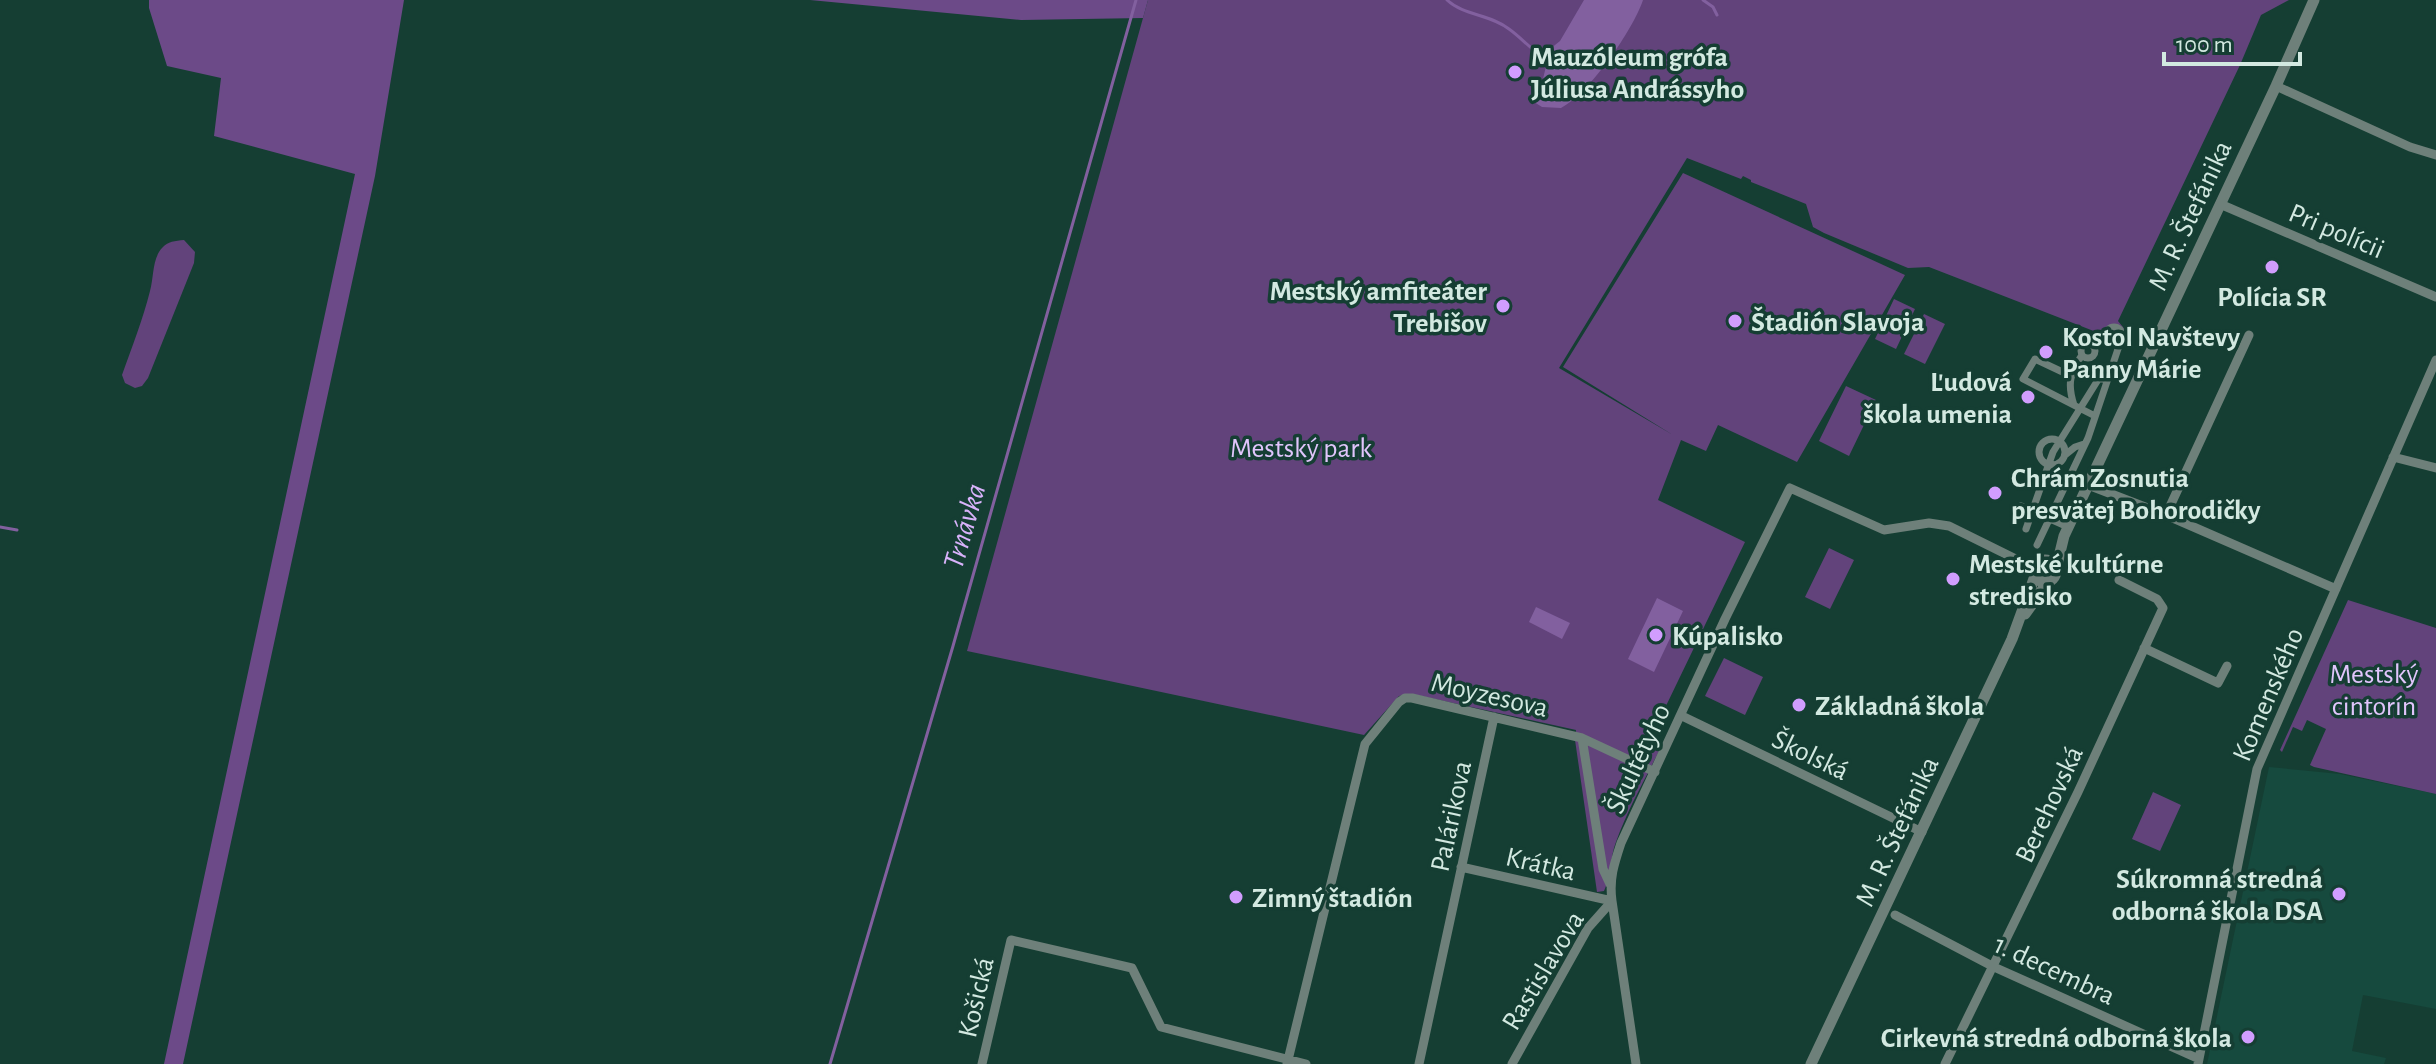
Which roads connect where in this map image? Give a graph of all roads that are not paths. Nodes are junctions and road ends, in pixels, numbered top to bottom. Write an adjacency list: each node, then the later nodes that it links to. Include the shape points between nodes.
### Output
1 (2314, 0): 2 (street, M. R. Štefánika)
2 (2276, 86): 3 (street); 4 (street, M. R. Štefánika)
3 (2436, 155)
4 (2220, 204): 5 (street, Pri polícii); 23 (street, M. R. Štefánika)
5 (2436, 297)
6 (2249, 335): 26 (street)
7 (2107, 339): 8 (street); 8 (street, via 2107,331 2116,327); 9 (street, via 2093,347 2084,345)
8 (2121, 340): 11 (street)
9 (2079, 360): 11 (street); 12 (street); 13 (street)
10 (2436, 360): 19 (street, Komenského)
11 (2108, 368): 13 (street)
12 (2071, 376): 14 (street); 14 (street, via 2035,359 2023,379)
13 (2103, 380): 14 (street); 15 (street)
14 (2077, 407): 15 (street); 16 (street)
15 (2095, 416): 17 (street)
16 (2059, 441): 18 (street); 20 (street); 20 (street, via 2049,439 2040,446 2040,458)
17 (2084, 444): 18 (street); 22 (street)
18 (2064, 457): 20 (street); 22 (street)
19 (2393, 457): 21 (street); 35 (street, Komenského)
20 (2049, 465): 25 (street)
21 (2436, 468)
22 (2067, 480): 27 (street)
23 (2088, 485): 26 (street); 29 (street, M. R. Štefánika)
24 (2021, 506): 25 (street)
25 (2034, 511): 27 (street); 28 (street)
26 (2166, 515): 35 (street)
27 (2049, 518): 29 (street); 30 (street)
28 (2026, 529)
29 (2066, 531): 31 (street, M. R. Štefánika); 32 (street, M. R. Štefánika)
30 (2037, 545)
31 (2037, 569): 32 (street, via 2051,562); 34 (street, via 2040,581); 36 (street, M. R. Štefánika); 39 (street, Škultétyho, via 1949,526 1929,523 1884,530 1790,488)
32 (2056, 569): 34 (street)
33 (2119, 580): 37 (street, Berehovská, via 2157,599 2163,608)
34 (2048, 582): 36 (street, M. R. Štefánika)
35 (2336, 589): 49 (street, Komenského, via 2257,769)
36 (2022, 617): 43 (street, M. R. Štefánika)
37 (2144, 648): 38 (street, via 2218,683); 48 (street, Berehovská)
38 (2227, 666)
39 (1682, 716): 42 (street, Škultétyho); 43 (street, Školská)
40 (1494, 717): 41 (street, Moyzesova); 44 (street, Palárikova); 50 (street, Moyzesova, via 1405,698 1365,744)
41 (1582, 738): 42 (street, Moyzesova); 45 (street, via 1603,869)
42 (1655, 772): 45 (street, Škultétyho, via 1621,843)
43 (1922, 832): 56 (street, M. R. Štefánika)
44 (1461, 867): 46 (street, Krátka); 53 (street, Palárikova)
45 (1610, 884): 46 (street, Škultétyho)
46 (1612, 901): 54 (street, Rastislavova, via 1588,928); 55 (street, Škultétyho)
47 (1895, 915): 48 (street, 1. decembra)
48 (1994, 967): 49 (street, 1. decembra); 57 (street, Berehovská)
49 (2198, 1061)
50 (1287, 1062): 51 (street, Košická, via 1161,1027 1132,968 1011,940); 52 (street)
51 (982, 1064)
52 (1306, 1064)
53 (1419, 1064)
54 (1512, 1064)
55 (1636, 1064)
56 (1811, 1064)
57 (1945, 1064)

